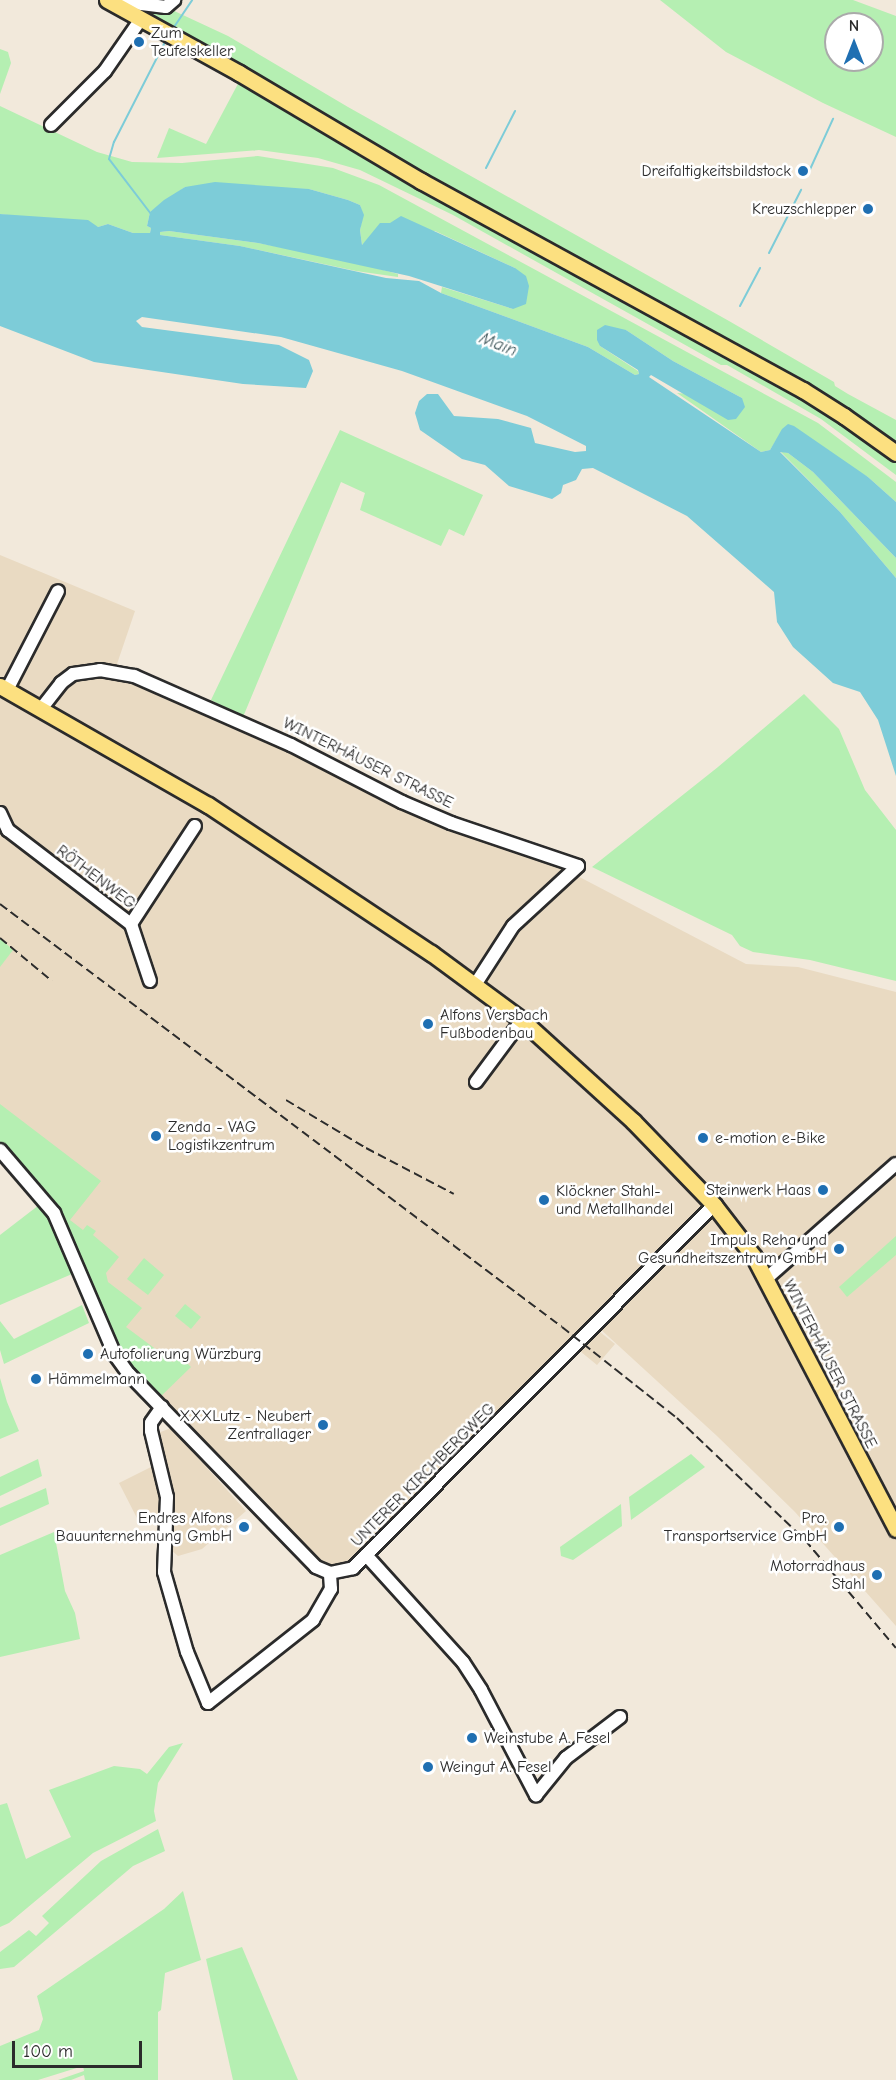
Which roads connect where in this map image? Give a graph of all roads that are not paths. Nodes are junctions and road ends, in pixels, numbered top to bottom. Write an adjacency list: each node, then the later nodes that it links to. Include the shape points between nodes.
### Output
1 (174, 0): 2 (street, via 166,8)
2 (112, 2): 3 (main road)
3 (141, 19): 4 (street, via 105,71); 5 (main road, via 421,181 802,390)
4 (51, 125)
5 (896, 453)
6 (58, 591): 7 (street, WINTERHÄUSER STRASSE)
7 (3, 688): 8 (main road, WINTERHÄUSER STRASSE)
8 (41, 709): 13 (main road, WINTERHÄUSER STRASSE, via 208,805); 13 (street, WINTERHÄUSER STRASSE, via 61,683 73,675 100,670 134,676 291,745 411,806 578,866 513,926)
9 (0, 813): 11 (street, RÖTHENWEG, via 8,830)
10 (195, 826): 11 (street)
11 (131, 924): 12 (street, RÖTHENWEG)
12 (150, 981)
13 (475, 985): 14 (main road, WINTERHÄUSER STRASSE)
14 (522, 1020): 15 (street); 18 (main road, WINTERHÄUSER STRASSE, via 633,1121)
15 (476, 1082)
16 (0, 1150): 20 (street, via 54,1213 115,1354)
17 (896, 1164): 19 (street, WINTERHÄUSER STRASSE)
18 (714, 1205): 19 (main road, WINTERHÄUSER STRASSE); 22 (street, UNTERER KIRCHBERGWEG)
19 (767, 1278): 21 (main road, WINTERHÄUSER STRASSE)
20 (162, 1407): 23 (street, via 316,1567); 23 (street, via 151,1423 151,1431 167,1497 164,1572 187,1652 208,1703 313,1620 331,1589)
21 (896, 1529)
22 (366, 1555): 23 (street, UNTERER KIRCHBERGWEG, via 352,1568); 24 (street, via 463,1662 536,1795 566,1758)
23 (330, 1573)
24 (620, 1718)

